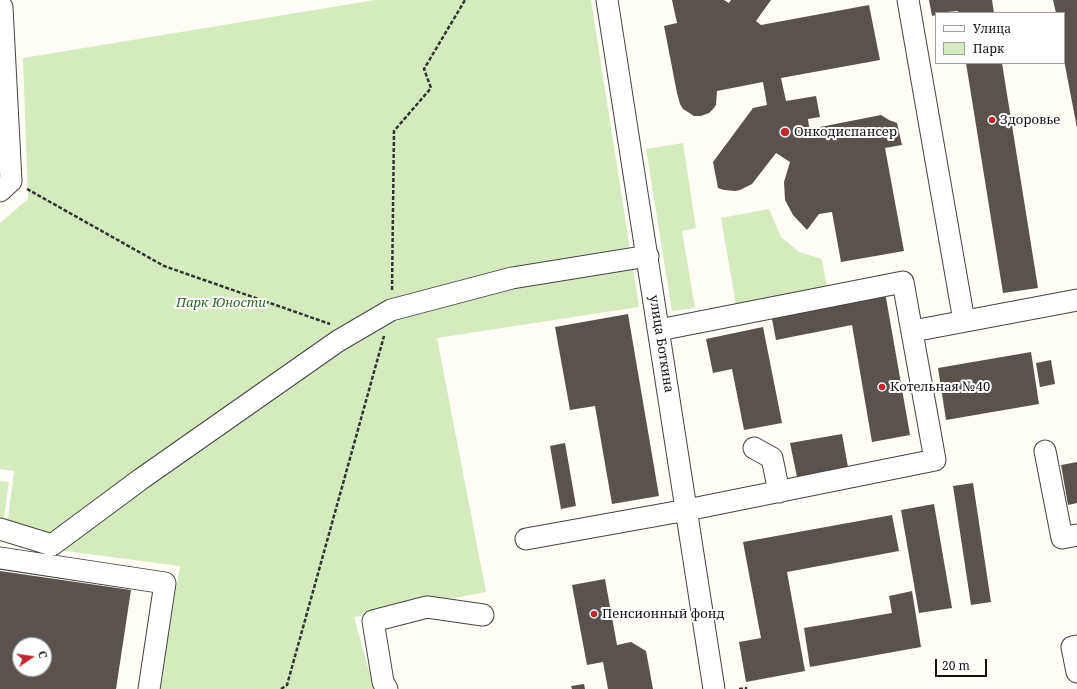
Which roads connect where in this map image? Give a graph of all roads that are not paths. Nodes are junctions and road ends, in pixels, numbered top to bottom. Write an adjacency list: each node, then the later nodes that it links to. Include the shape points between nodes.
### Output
1 (607, 0): 5 (street, улица Боткина)
2 (908, 0): 7 (street)
3 (1, 4): 4 (street)
4 (6, 186)
5 (648, 256): 8 (street, улица Боткина); 14 (street, via 512,278 391,310 338,341 141,479 52,545)
6 (1077, 300): 7 (street)
7 (964, 321): 9 (street)
8 (659, 330): 9 (street, via 903,282); 13 (street, улица Боткина)
9 (913, 331): 12 (street, via 935,460)
10 (754, 448): 12 (street, via 772,458)
11 (1045, 451): 15 (street, via 1062,538)
12 (779, 492): 13 (street)
13 (687, 510): 16 (street); 23 (street, улица Боткина)
14 (0, 529)
15 (1077, 535)
16 (526, 540)
17 (0, 558): 21 (street, via 165,583)
18 (483, 615): 22 (street, via 427,607 373,621 383,682)
19 (1077, 646): 20 (street, via 1072,646)
20 (1077, 672)
21 (149, 689)
22 (388, 689)
23 (714, 689)

